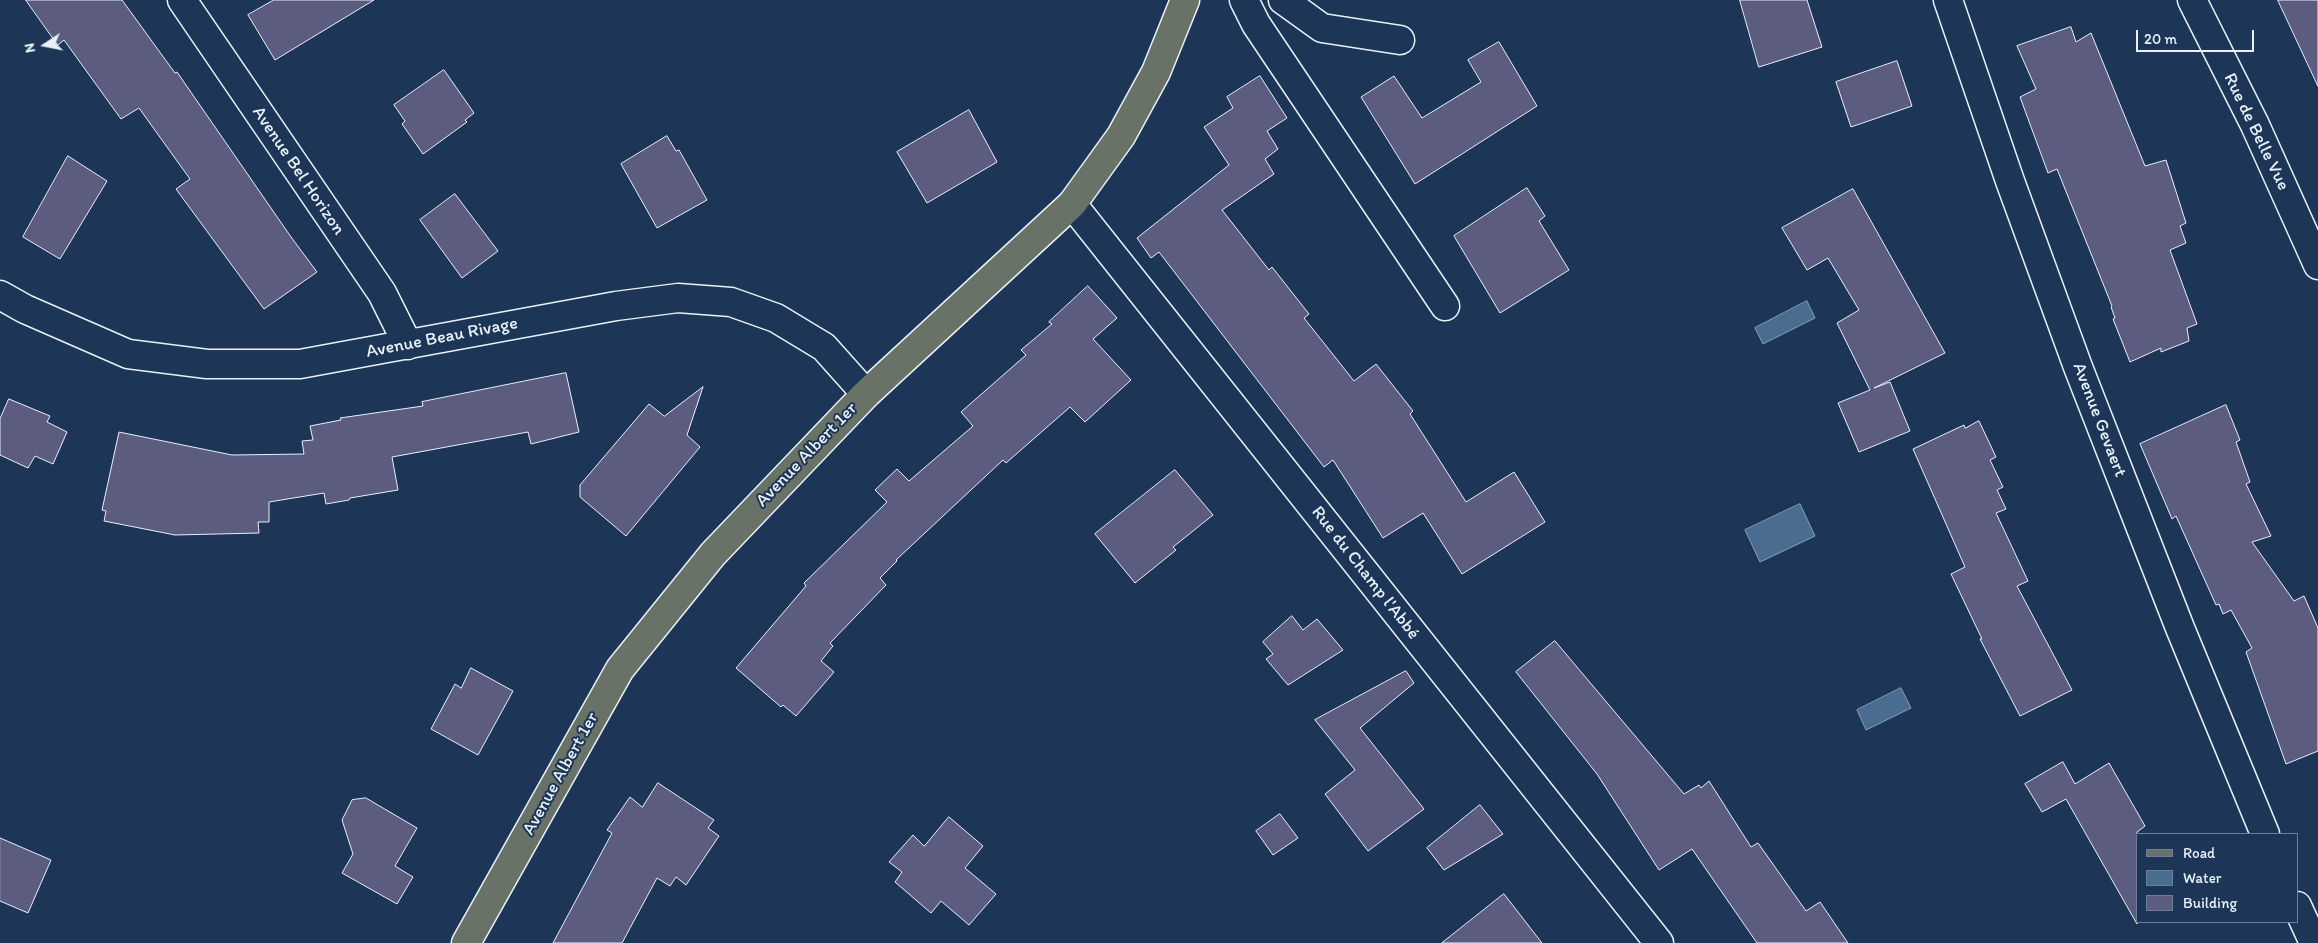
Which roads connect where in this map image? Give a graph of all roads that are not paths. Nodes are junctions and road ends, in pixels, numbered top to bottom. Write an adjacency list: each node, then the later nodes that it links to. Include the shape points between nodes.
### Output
1 (182, 0): 12 (street, Avenue Bel Horizon, via 382,293)
2 (1184, 0): 8 (main road, Avenue Albert 1er, via 1156,72 1121,136)
3 (1244, 0): 11 (street, via 1256,24)
4 (1283, 0): 7 (street, via 1322,28)
5 (1948, 0): 14 (street, Avenue Gevaert, via 2078,367)
6 (2192, 0): 9 (street, Rue de Belle Vue, via 2255,125)
7 (1400, 40)
8 (1072, 204): 13 (main road, Avenue Albert 1er); 17 (street, Rue du Champ l'Abbé)
9 (2318, 264)
10 (0, 295): 12 (street, Avenue Beau Rivage, via 128,354 207,364 300,364)
11 (1445, 306)
12 (408, 346): 13 (street, Avenue Beau Rivage, via 616,306 678,298 731,302 776,318 824,347)
13 (866, 394): 16 (main road, Avenue Albert 1er, via 713,554 620,669)
14 (2265, 833)
15 (2298, 908): 18 (street)
16 (466, 943)
17 (1659, 943)
18 (2314, 943)

